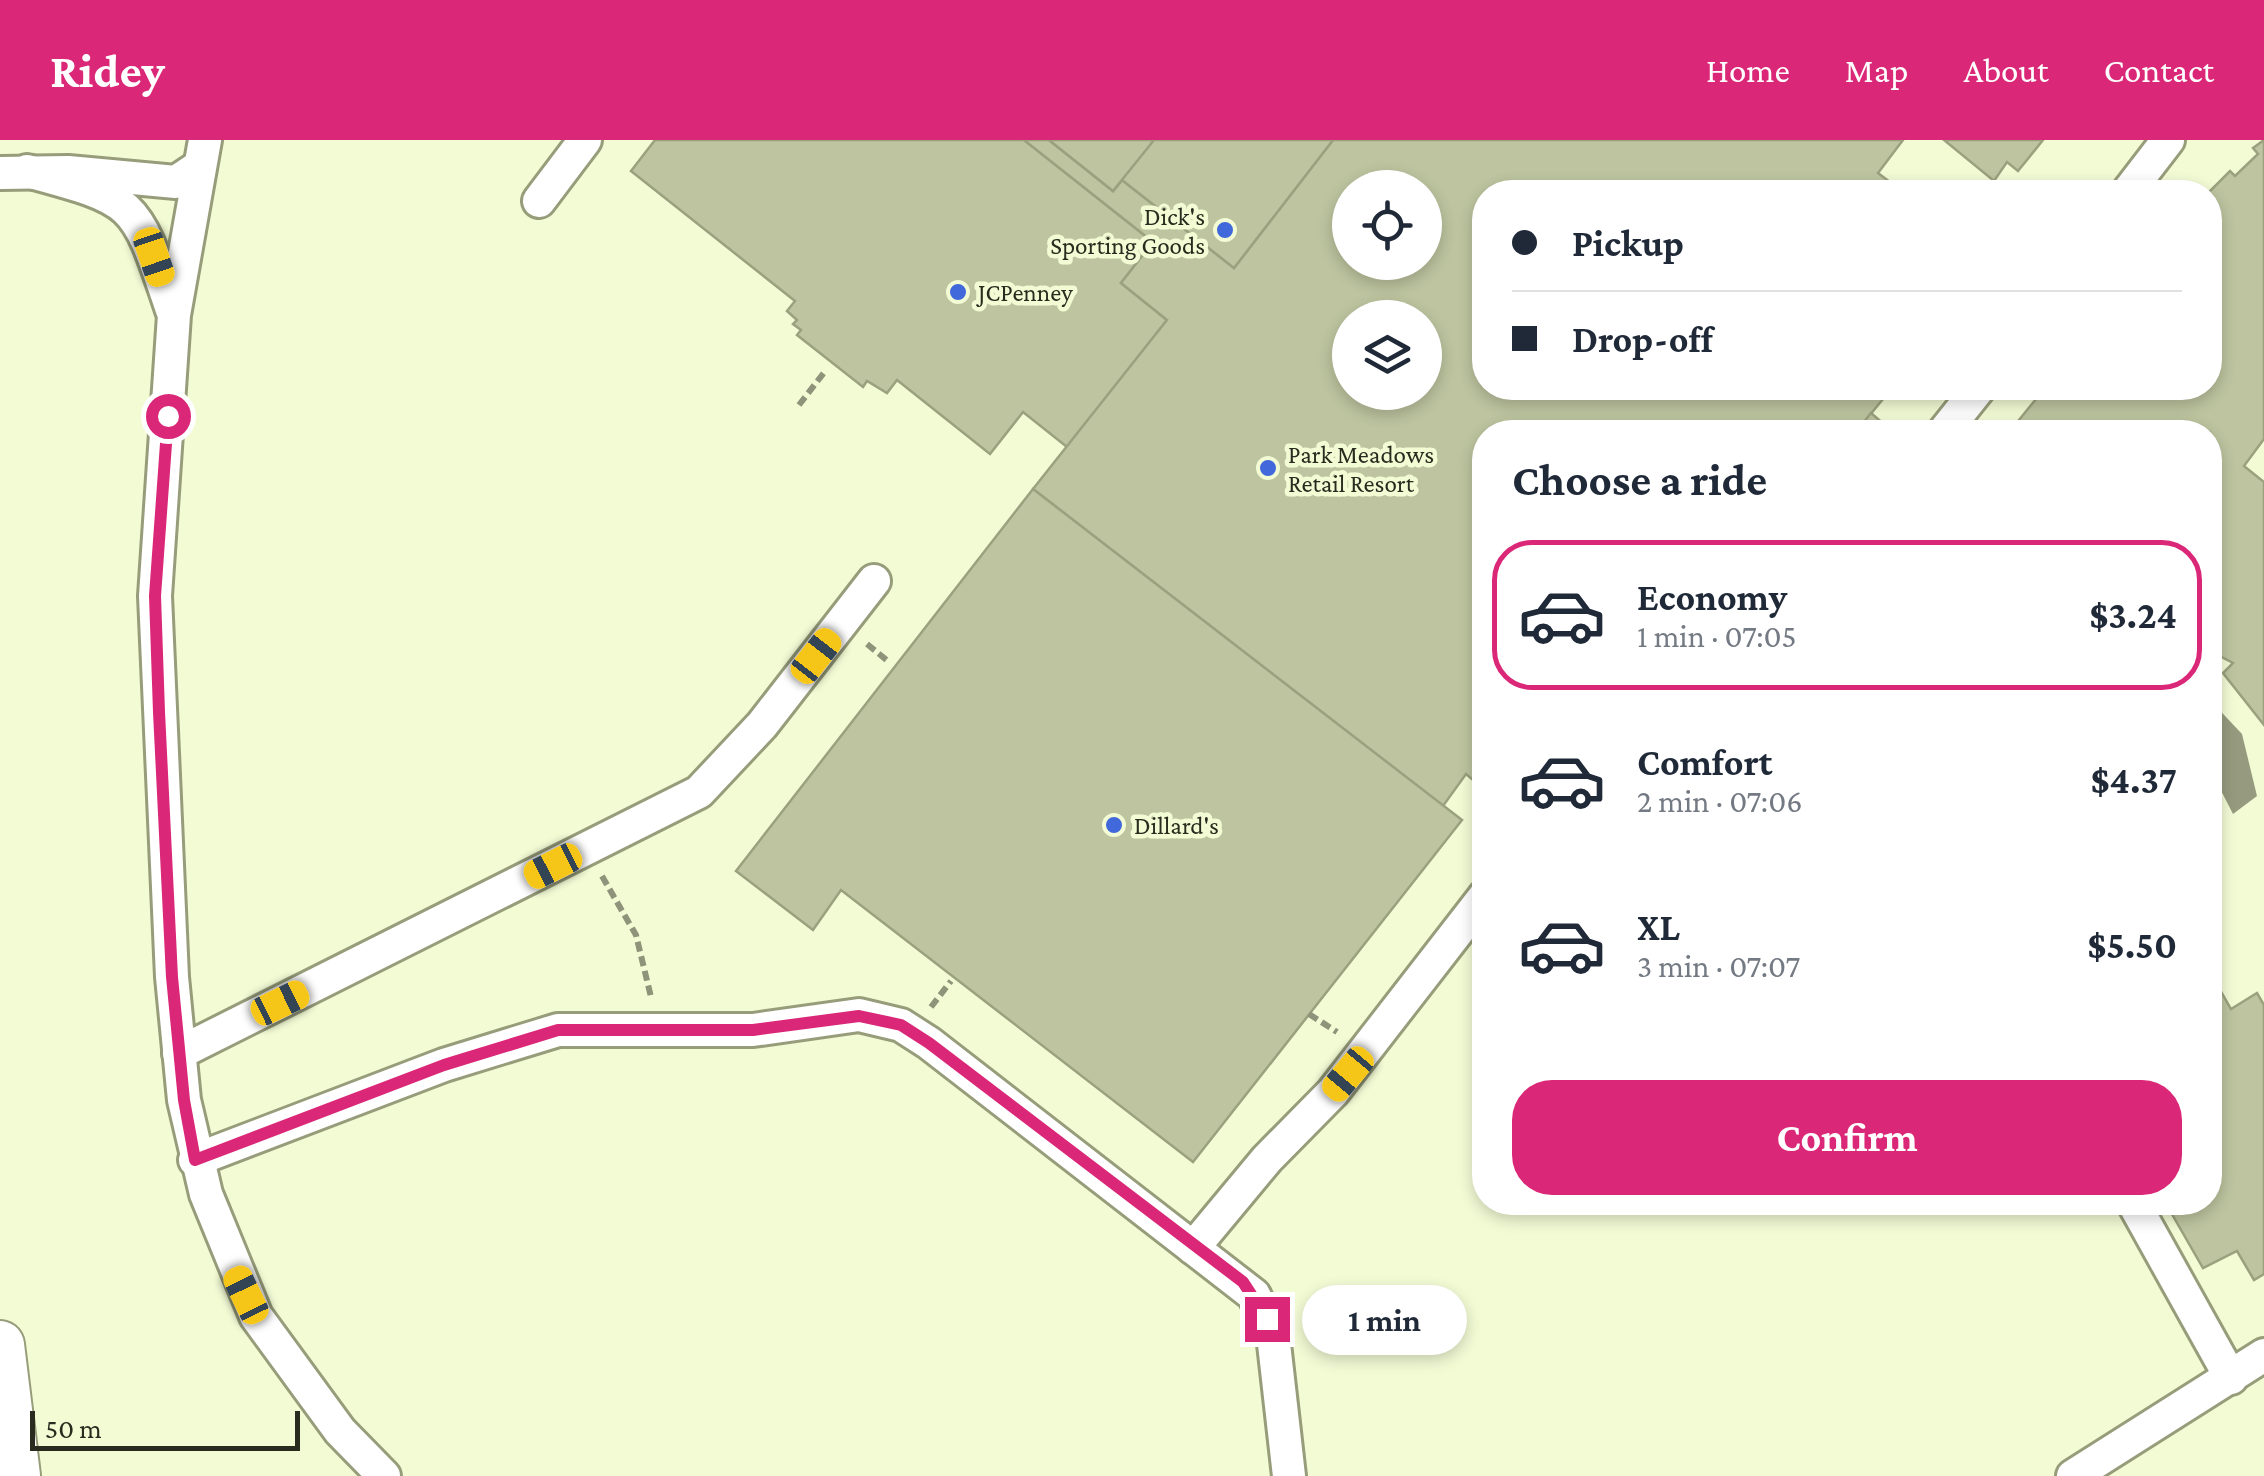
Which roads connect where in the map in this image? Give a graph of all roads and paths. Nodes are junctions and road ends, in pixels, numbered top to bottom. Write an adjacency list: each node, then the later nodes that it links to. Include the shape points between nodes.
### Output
1 (585, 140): 6 (street)
2 (2168, 140): 5 (street)
3 (195, 149): 4 (street, via 176,182); 7 (street)
4 (13, 172): 7 (street, via 105,192 129,209)
5 (2137, 180)
6 (538, 201)
7 (174, 315): 16 (street, via 155,596)
8 (826, 370): 10 (path)
9 (1969, 400): 11 (street)
10 (799, 406)
11 (1953, 420)
12 (874, 581): 16 (street, via 762,725 699,792)
13 (605, 880): 15 (path, via 646,961)
14 (1472, 913): 19 (street, via 1343,1080)
15 (655, 1030): 17 (street, via 558,1030 444,1065); 19 (street, via 753,1030 859,1016 901,1025)
16 (179, 1052): 17 (street)
17 (195, 1160): 24 (street, via 256,1316 340,1431)
18 (2140, 1215): 22 (street)
19 (1194, 1248): 25 (street, via 1243,1282 1267,1319)
20 (0, 1344): 23 (main road)
21 (2264, 1355): 22 (street)
22 (2231, 1378): 26 (street)
23 (16, 1476)
24 (384, 1476)
25 (1289, 1476)
26 (2073, 1476)

